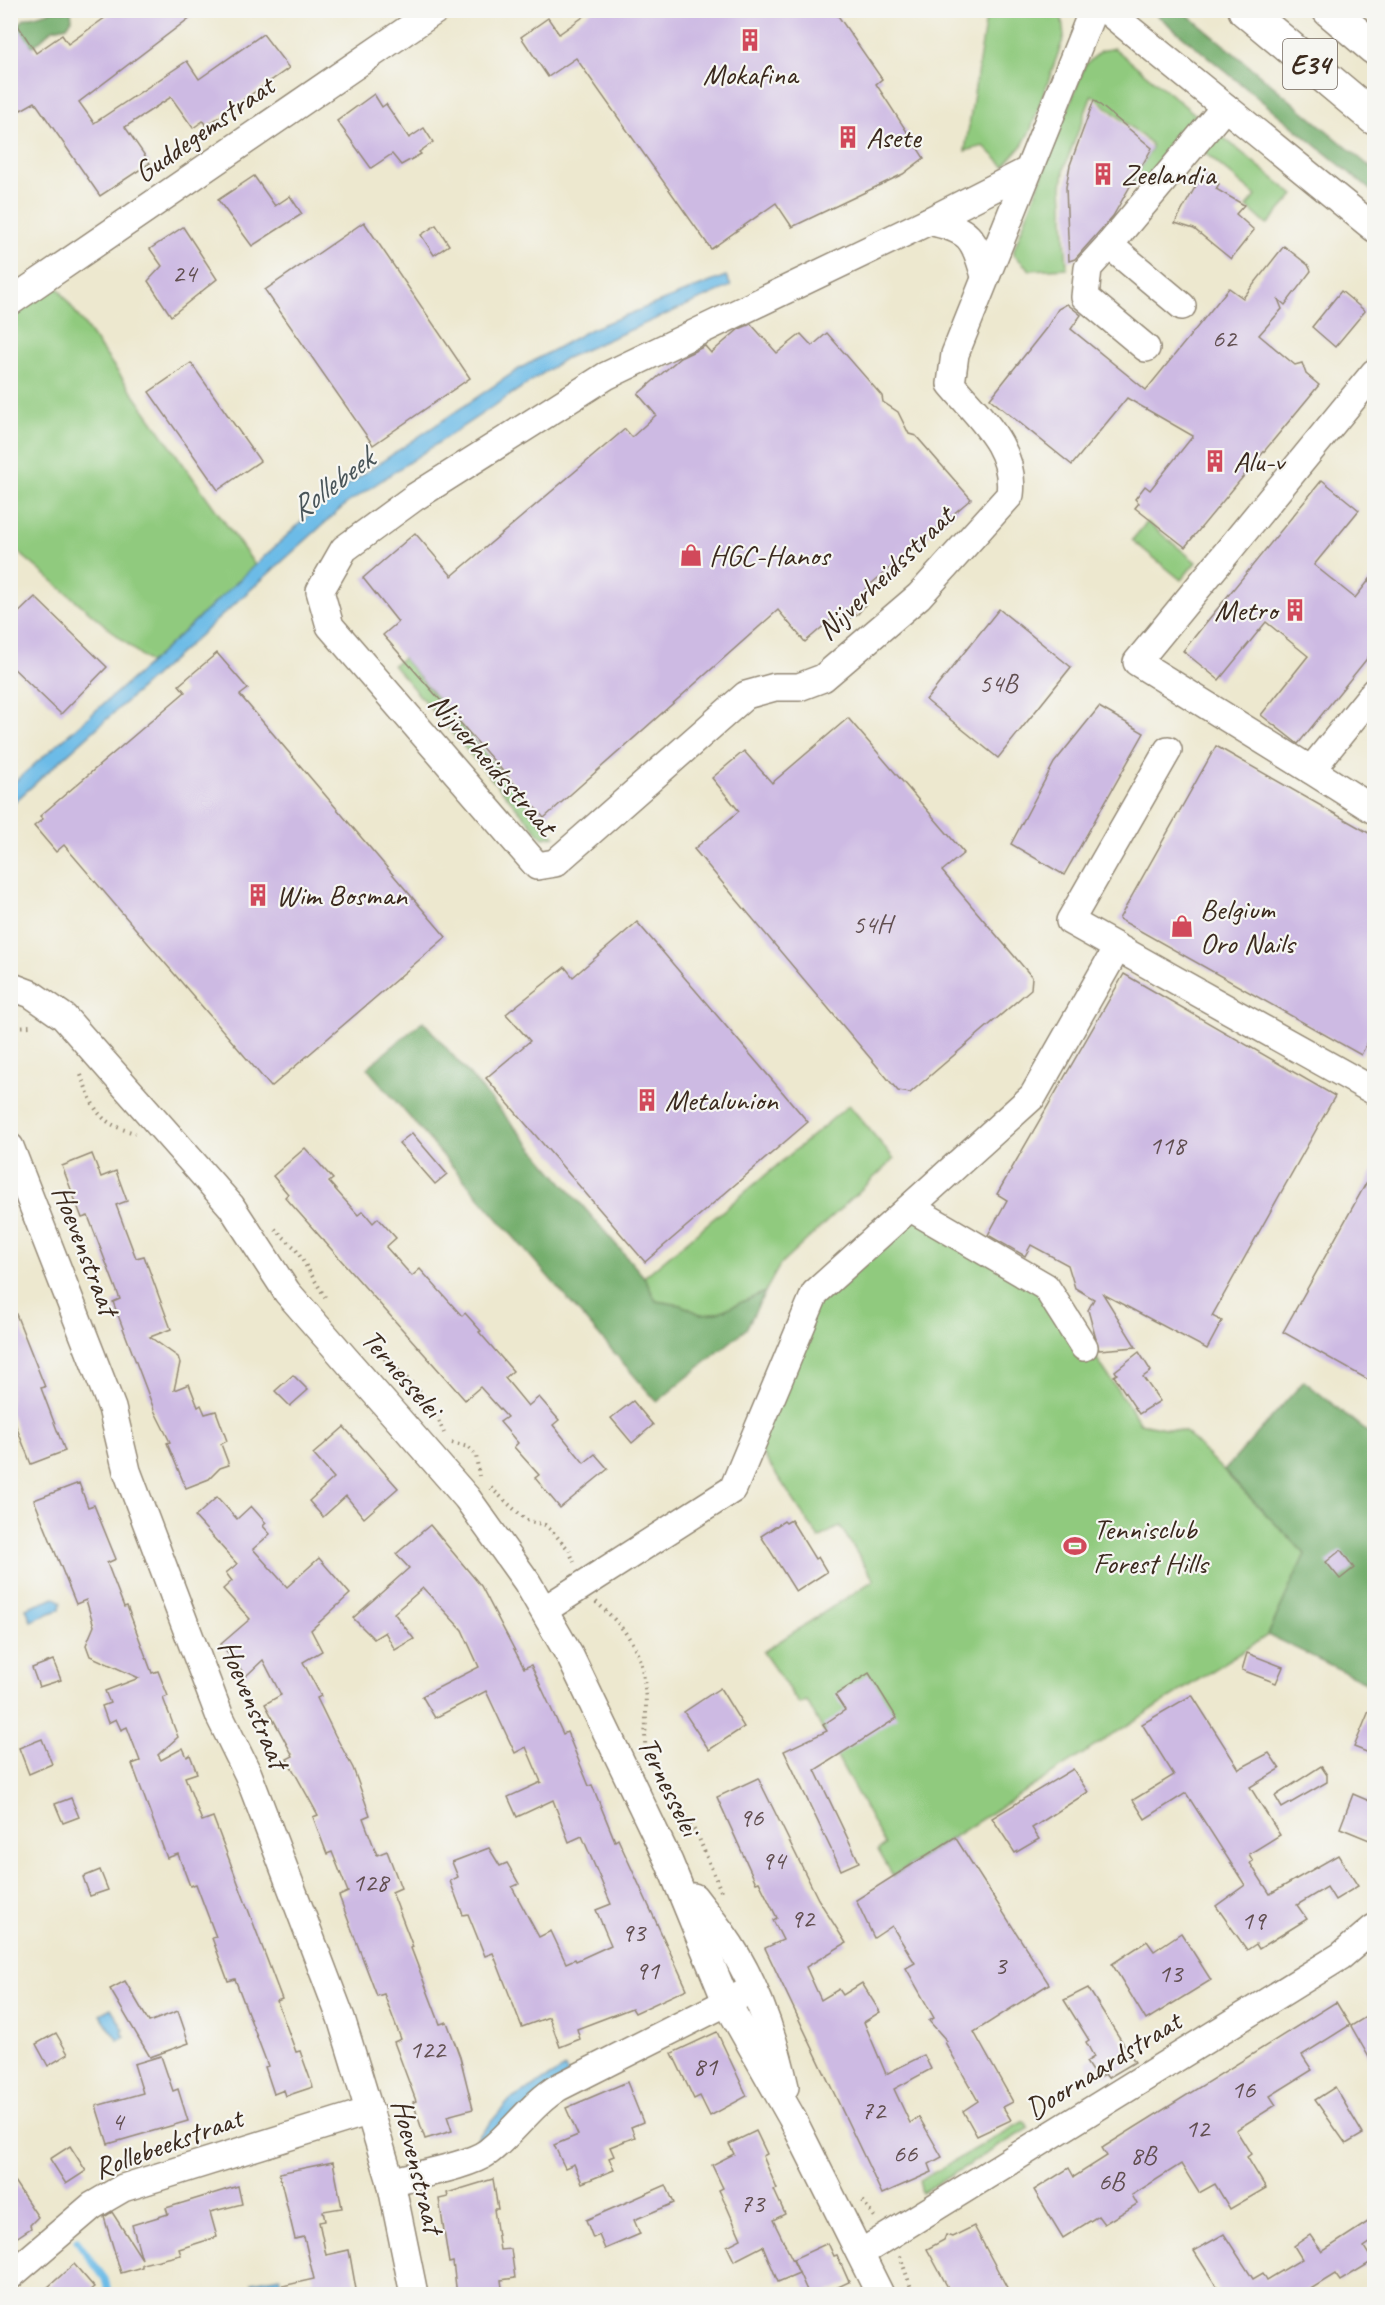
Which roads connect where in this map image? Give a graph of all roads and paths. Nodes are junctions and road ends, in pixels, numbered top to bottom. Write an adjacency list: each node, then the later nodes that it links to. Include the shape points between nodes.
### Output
1 (436, 10): 14 (street, Guddegemstraat)
2 (1093, 10): 9 (street, Nijverheidsstraat)
3 (1106, 10): 7 (street)
4 (1245, 10): 8 (highway, E34)
5 (1329, 10): 6 (highway, E34)
6 (1374, 48)
7 (1226, 107): 11 (street); 12 (street)
8 (1374, 118)
9 (1027, 171): 10 (street, Nijverheidsstraat); 13 (street, Nijverheidsstraat)
10 (929, 221): 13 (street, via 969,236); 13 (street, Nijverheidsstraat, via 606,376 415,497 344,549 320,591 330,626 537,866 555,863 746,695 775,687 799,687 823,678 919,596 1010,495 1012,475 1005,449 951,384 954,354)
11 (1374, 228)
12 (1109, 245): 15 (street); 16 (street, via 1088,268 1085,297)
13 (985, 276)
14 (10, 302)
15 (1182, 306)
16 (1146, 348)
17 (1374, 373): 20 (street, via 1137,662)
18 (1374, 693): 20 (street)
19 (1168, 750): 22 (street, via 1070,921)
20 (1311, 770): 21 (street)
21 (1374, 810)
22 (1117, 948): 27 (street); 29 (street, via 1033,1096)
23 (10, 986): 33 (street, Ternesselei, via 31,994 64,1017 231,1206 287,1292 467,1498)
24 (20, 1013): 25 (path)
25 (10, 1026): 26 (path)
26 (32, 1026)
27 (1374, 1091)
28 (10, 1147): 38 (street, Hoevenstraat, via 112,1408 127,1471 220,1717 248,1774 341,2018)
29 (911, 1208): 30 (street, via 1046,1287); 33 (street, via 815,1293 732,1489)
30 (1084, 1347)
31 (448, 1442): 32 (path, via 476,1455)
32 (479, 1480)
33 (544, 1610): 34 (street, Ternesselei)
34 (669, 1862): 36 (street, Ternesselei, via 731,1946); 37 (street, Ternesselei)
35 (1372, 1936): 41 (street, Doornaardstraat)
36 (753, 1989): 37 (street); 39 (street, Ternesselei, via 773,2036)
37 (726, 2001): 39 (street, Ternesselei); 40 (street, via 559,2086 477,2158)
38 (370, 2111): 40 (street, Hoevenstraat); 42 (street, Rollebeekstraat, via 123,2188 92,2206)
39 (792, 2118): 41 (street, Ternesselei)
40 (391, 2182): 43 (street, Hoevenstraat)
41 (861, 2253): 44 (street, Ternesselei)
42 (10, 2276)
43 (414, 2295)
44 (880, 2295)

